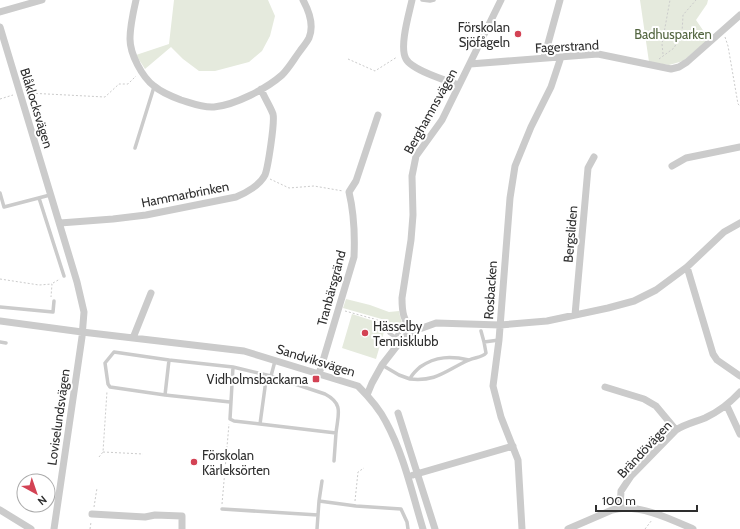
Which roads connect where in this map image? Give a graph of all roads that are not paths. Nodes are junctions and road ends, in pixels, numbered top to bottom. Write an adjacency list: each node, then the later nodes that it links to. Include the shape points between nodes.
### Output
1 (42, 0): 9 (street)
2 (136, 0): 16 (street, via 132,19 131,48 134,60)
3 (303, 0): 17 (street, via 310,18 309,38 286,70)
4 (412, 0): 15 (street, via 405,36 405,58 423,71)
5 (422, 0): 6 (lane)
6 (434, 0)
7 (500, 0): 14 (street, Berghamnsvägen)
8 (560, 0): 13 (street)
9 (0, 12)
10 (740, 15): 12 (street, Fagerstrand, via 687,62 671,69 598,54)
11 (0, 27): 24 (street, Blåklocksvägen)
12 (561, 57): 13 (street, Fagerstrand); 36 (street, Rosbacken, via 551,87 515,166)
13 (544, 58): 14 (street, Fagerstrand)
14 (470, 64): 15 (street, Berghamnsvägen)
15 (459, 85): 39 (street, Berghamnsvägen, via 442,120 416,156 413,169 413,226 402,307 404,320)
16 (154, 87): 17 (street, via 176,98 212,108 225,106); 20 (lane)
17 (261, 89): 27 (street, Hammarbrinken, via 273,114 270,152 264,177 245,194 146,215)
18 (378, 115): 52 (street, Tranbärsgränd, via 356,181 349,192 353,207 354,257)
19 (740, 146): 22 (street, via 686,158)
20 (135, 148)
21 (594, 157): 34 (street, Bergsliden, via 588,168)
22 (672, 166)
23 (0, 193): 26 (lane)
24 (50, 195): 25 (lane); 27 (street, Blåklocksvägen)
25 (40, 198): 26 (lane); 30 (lane)
26 (2, 208)
27 (60, 223): 38 (street, Blåklocksvägen, via 84,312)
28 (740, 223): 29 (street, via 724,232)
29 (687, 267): 34 (street, via 656,290 634,301); 54 (street, via 713,354 717,360)
30 (64, 276)
31 (151, 293): 41 (street)
32 (54, 301): 33 (lane, via 53,312)
33 (0, 307)
34 (574, 315): 36 (street, via 547,321)
35 (0, 321): 38 (street, Sandviksvägen)
36 (500, 325): 39 (street, via 436,323); 43 (street, Rosbacken)
37 (480, 331): 45 (lane)
38 (82, 332): 41 (street, Sandviksvägen); 79 (street, Loviselundsvägen)
39 (414, 332): 42 (street)
40 (398, 333): 40 (lane, via 390,325 389,333 395,337); 42 (lane)
41 (133, 338): 49 (street, Sandviksvägen, via 244,351)
42 (403, 338): 50 (street)
43 (499, 340): 45 (lane); 67 (street, Rosbacken, via 493,386 501,417)
44 (0, 342): 46 (lane)
45 (484, 342): 48 (lane, via 486,353)
46 (6, 343)
47 (169, 360): 51 (lane); 58 (lane); 58 (lane, via 114,352 105,363 110,388)
48 (469, 360): 55 (lane, via 440,376); 55 (lane, via 439,358 425,364)
49 (275, 361): 52 (street, Sandviksvägen); 53 (lane)
50 (382, 365): 55 (lane); 59 (street)
51 (233, 367): 53 (lane); 60 (lane)
52 (319, 374): 59 (street, Sandviksvägen, via 358,386)
53 (271, 376): 63 (lane, via 266,380); 65 (lane, via 333,398 339,406)
54 (740, 376)
55 (410, 379)
56 (605, 387): 64 (street, via 644,399 656,406)
57 (740, 392): 61 (street, Brändövägen)
58 (165, 395): 60 (lane)
59 (367, 395): 70 (street, Sandviksvägen, via 386,420 399,448)
60 (230, 402): 63 (lane, via 230,419)
61 (727, 406): 64 (street, Brändövägen, via 704,418 684,424); 66 (street)
62 (398, 413): 69 (street)
63 (260, 424): 65 (lane)
64 (676, 430): 73 (street, Brändövägen, via 631,476 621,491)
65 (336, 433): 68 (lane)
66 (740, 434)
67 (513, 446): 69 (street); 85 (street, Rosbacken, via 518,460)
68 (334, 461)
69 (417, 474): 70 (street); 84 (street)
70 (407, 477): 83 (street, Sandviksvägen)
71 (322, 481): 72 (lane)
72 (319, 501): 77 (lane); 82 (lane, via 401,509)
73 (620, 508): 86 (street); 87 (street, via 654,513)
74 (222, 509): 77 (lane)
75 (0, 510): 78 (street)
76 (92, 514): 80 (street, via 182,516)
77 (318, 515): 81 (lane)
78 (31, 529)
79 (54, 529)
80 (182, 529)
81 (317, 529)
82 (408, 529)
83 (423, 529)
84 (435, 529)
85 (522, 529)
86 (568, 529)
87 (694, 529)

